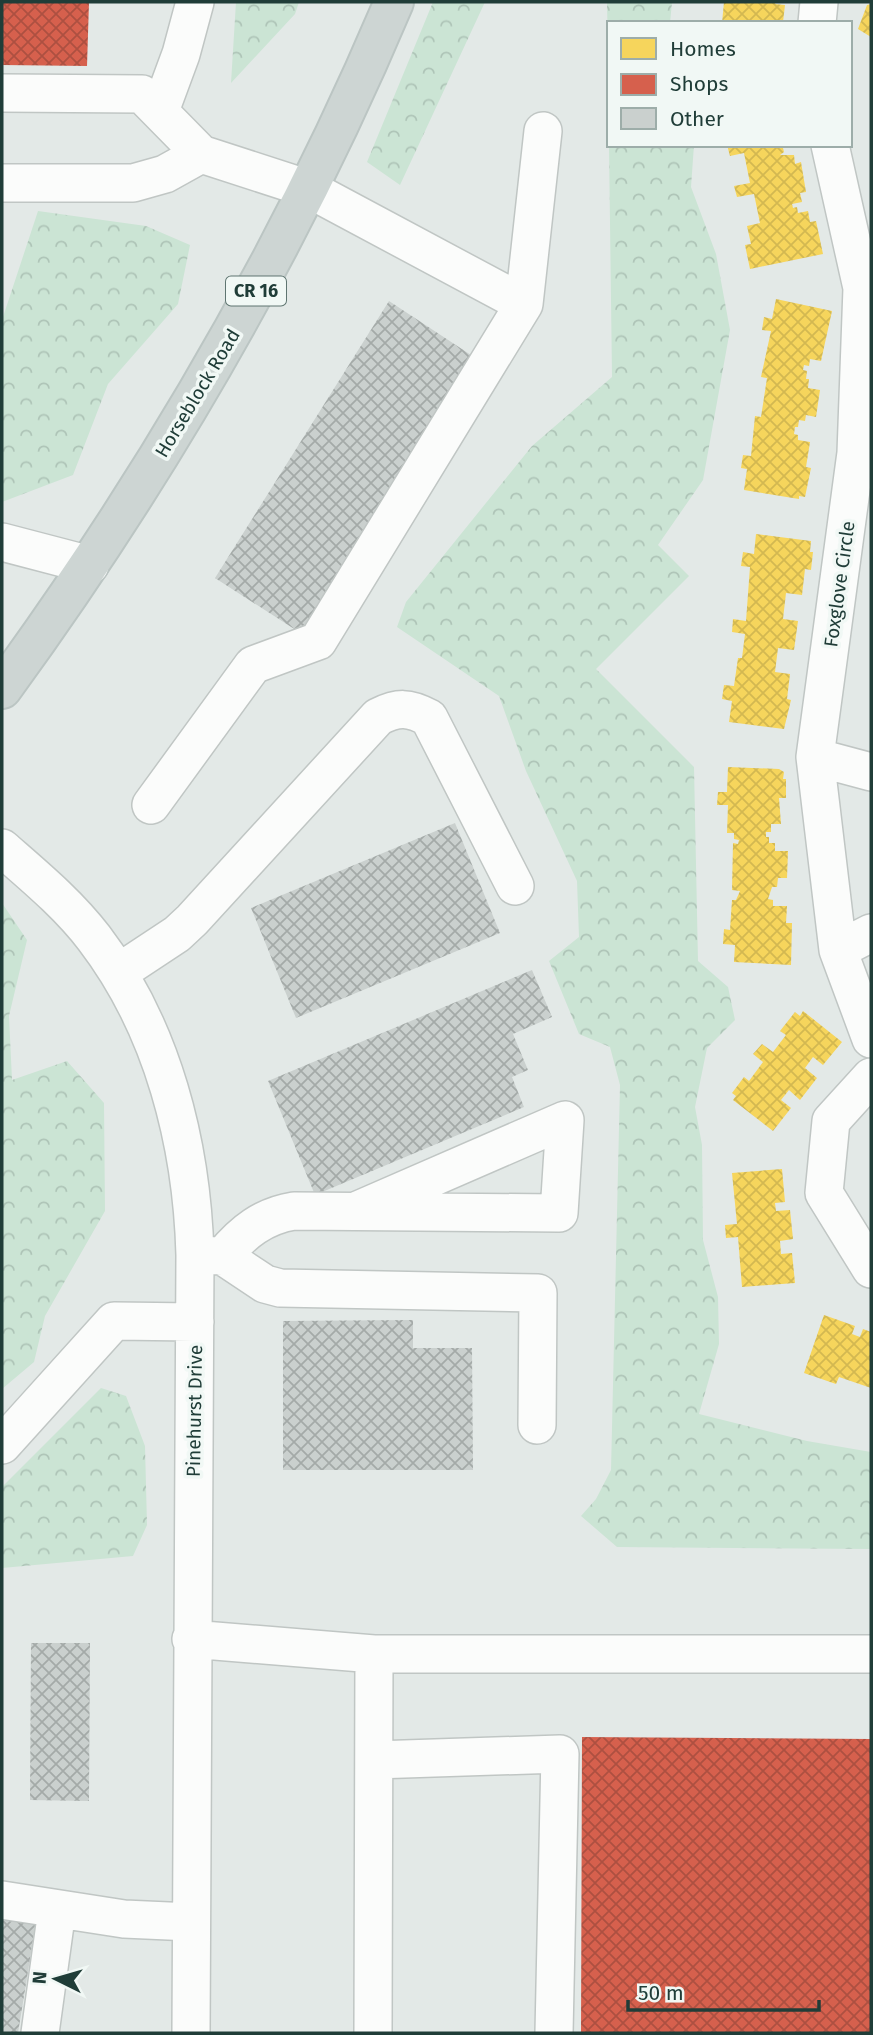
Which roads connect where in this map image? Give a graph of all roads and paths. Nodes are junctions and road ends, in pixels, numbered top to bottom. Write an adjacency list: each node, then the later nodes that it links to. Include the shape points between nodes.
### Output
1 (195, 2): 6 (street)
2 (394, 2): 11 (main road, Horseblock Road / CR 16)
3 (819, 2): 4 (street)
4 (817, 21)
5 (2, 93): 6 (street, via 142,93)
6 (160, 111): 9 (street)
7 (542, 131): 12 (street)
8 (830, 147): 13 (street, Foxglove Circle, via 862,288)
9 (201, 154): 10 (street, via 165,174 133,183); 11 (street)
10 (2, 183)
11 (309, 189): 12 (street); 15 (main road, Horseblock Road / CR 16, via 218,359)
12 (524, 303): 19 (street, via 318,641 253,665)
13 (865, 412): 17 (street, Foxglove Circle)
14 (2, 542): 15 (street)
15 (90, 565): 16 (main road, Horseblock Road / CR 16)
16 (2, 689)
17 (816, 757): 18 (street); 23 (street, Foxglove Circle)
18 (871, 772)
19 (151, 805)
20 (2, 848): 24 (street, Pinehurst Drive, via 67,908)
21 (514, 886): 24 (street, via 429,718 413,709 396,708 378,717 192,920)
22 (871, 933): 23 (street)
23 (838, 950): 25 (street, Foxglove Circle)
24 (118, 973): 28 (street, Pinehurst Drive, via 170,1092)
25 (871, 1040)
26 (871, 1077): 29 (street, via 831,1121 824,1193)
27 (358, 1210): 27 (street, via 559,1213 565,1120 394,1194); 28 (street, via 278,1214)
28 (209, 1255): 30 (street, Pinehurst Drive); 31 (street, via 280,1288 538,1293)
29 (871, 1269)
30 (195, 1322): 32 (street, via 114,1321); 33 (street, Pinehurst Drive)
31 (537, 1425)
32 (2, 1445)
33 (191, 1639): 34 (street); 39 (street, Pinehurst Drive)
34 (374, 1654): 35 (street); 36 (street)
35 (871, 1654)
36 (374, 1760): 42 (street); 43 (street, via 560,1754)
37 (2, 1900): 38 (street)
38 (58, 1910): 39 (street); 40 (street)
39 (191, 1922): 41 (street, Pinehurst Drive)
40 (40, 2033)
41 (191, 2033)
42 (373, 2033)
43 (554, 2033)

